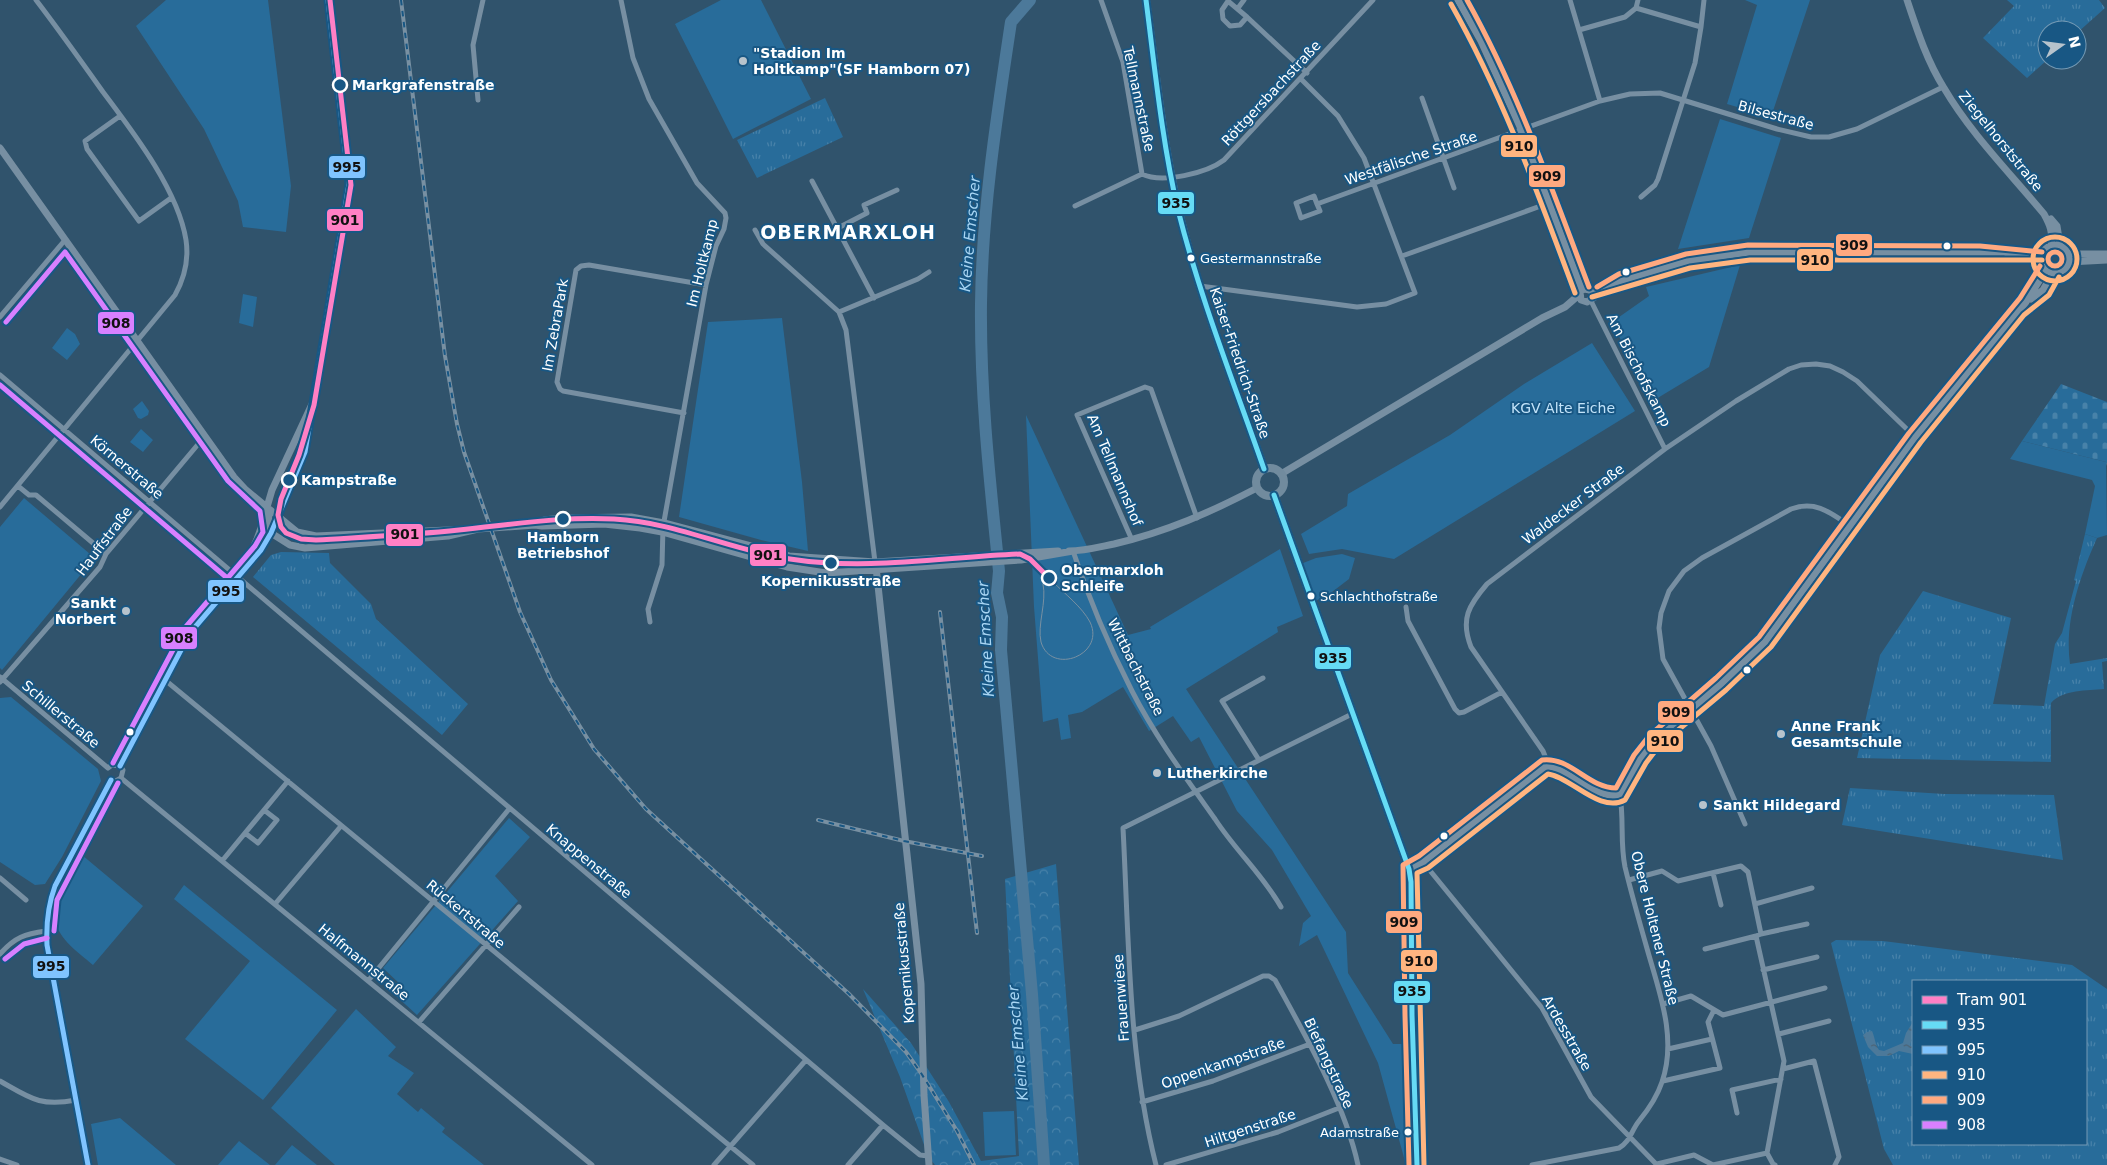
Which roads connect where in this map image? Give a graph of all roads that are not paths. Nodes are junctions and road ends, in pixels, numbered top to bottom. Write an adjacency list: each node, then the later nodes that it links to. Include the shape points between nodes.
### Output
1 (36, 0): 27 (street)
2 (328, 0): 68 (street, via 349,184)
3 (483, 0): 24 (street, via 473,45)
4 (621, 0): 57 (street, Im Holtkamp, via 633,58 649,99 696,183 725,213 724,229 716,246)
5 (1100, 0): 31 (street, Tellmannstraße, via 1123,62)
6 (1146, 0): 32 (main road, Kaiser-Friedrich-Straße)
7 (1244, 0): 15 (street)
8 (1373, 0): 20 (street, Röttgersbachstraße)
9 (1458, 0): 28 (street, via 1481,41)
10 (1570, 0): 19 (street)
11 (1638, 0): 16 (street)
12 (1704, 0): 18 (street)
13 (1907, 0): 22 (street, Ziegelhorststraße, via 1918,34)
14 (1227, 1): 15 (street); 17 (street, via 1222,10 1226,23 1240,25)
15 (1238, 8): 17 (street)
16 (1636, 8): 18 (street); 19 (street, via 1625,17)
17 (1247, 17): 20 (street)
18 (1701, 27): 25 (street)
19 (1579, 30): 26 (street)
20 (1307, 73): 21 (street, Röttgersbachstraße)
21 (1301, 79): 32 (street, Röttgersbachstraße, via 1215,167); 34 (street, via 1338,116 1364,158)
22 (1943, 87): 25 (street, Bilsestraße, via 1857,129 1829,137 1811,137 1777,129); 42 (street, Ziegelhorststraße, via 1969,124)
23 (1422, 98): 30 (street)
24 (478, 100)
25 (1684, 100): 26 (street, Westfälische Straße, via 1645,92); 37 (street, via 1658,179)
26 (1600, 101): 28 (street, Westfälische Straße)
27 (120, 116): 38 (street, via 158,171); 38 (street, via 85,141 87,149 139,221)
28 (1522, 131): 30 (street, Westfälische Straße); 39 (street)
29 (0, 148): 45 (street)
30 (1443, 159): 34 (street, Westfälische Straße); 35 (street)
31 (1142, 174): 32 (street, via 1155,179); 41 (street)
32 (1171, 176): 58 (main road, Kaiser-Friedrich-Straße)
33 (812, 182): 43 (street)
34 (1374, 183): 40 (street, Westfälische Straße); 51 (street)
35 (1454, 188)
36 (897, 190): 43 (street, via 864,205 868,213)
37 (1641, 197)
38 (171, 198): 66 (street, via 186,239 185,272 175,295)
39 (1550, 203): 51 (street); 60 (street)
40 (1317, 204): 40 (street, Westfälische Straße, via 1314,196 1296,203 1301,218 1320,211)
41 (1075, 206)
42 (2044, 214): 46 (street, Ziegelhorststraße, via 2051,226); 47 (street, Ziegelhorststraße, via 2056,226)
43 (836, 229): 61 (street)
44 (755, 230): 64 (street, via 763,244)
45 (66, 240): 65 (street); 66 (street)
46 (2051, 245): 47 (street); 50 (street)
47 (2060, 245): 48 (street)
48 (2069, 254): 49 (street); 53 (street)
49 (2107, 254)
50 (2042, 255): 55 (street); 56 (street, via 1749,252 1688,261)
51 (1402, 256): 58 (street, via 1415,294 1386,304 1357,307)
52 (2107, 260): 53 (street)
53 (2069, 262): 55 (street, via 2064,270)
54 (929, 272): 61 (street)
55 (2050, 272): 72 (street)
56 (1621, 281): 59 (street); 62 (street)
57 (706, 286): 69 (street, Im Holtkamp); 69 (street, Im ZebraPark, via 589,264 576,270 574,280 557,382 560,389)
58 (1200, 286): 74 (main road, Kaiser-Friedrich-Straße)
59 (1590, 290): 60 (street); 62 (street, via 1593,294)
60 (1581, 292): 62 (street, via 1581,300); 63 (street)
61 (874, 298): 64 (street)
62 (1589, 300): 63 (street); 73 (street, Am Bischofskamp)
63 (1565, 306): 75 (street)
64 (840, 312): 92 (street, Kopernikusstraße, via 846,330)
65 (0, 318)
66 (138, 342): 70 (street); 71 (street)
67 (0, 376): 70 (street, Körnerstraße)
68 (313, 402): 81 (street, via 290,447); 82 (street, via 305,452)
69 (684, 413): 85 (street, Im Holtkamp)
70 (65, 429): 76 (street); 79 (street, Körnerstraße)
71 (205, 436): 79 (street, Hauffstraße); 81 (street, via 234,477)
72 (1915, 437): 73 (street, Waldecker Straße, via 1857,381 1830,366 1808,365 1789,369); 84 (street)
73 (1665, 449): 100 (street, Waldecker Straße, via 1488,584 1475,599 1468,611 1468,637 1471,647)
74 (1264, 469): 75 (main road, via 1274,469); 77 (main road, via 1258,475)
75 (1281, 474): 78 (main road, via 1283,484)
76 (18, 486): 80 (street); 90 (street, via 29,495 36,495)
77 (1257, 488): 78 (main road, via 1262,494); 83 (street)
78 (1274, 495): 102 (main road)
79 (149, 501): 90 (street, Hauffstraße); 94 (street, Körnerstraße)
80 (0, 507)
81 (267, 507): 82 (street); 87 (street); 94 (street)
82 (278, 515): 86 (street, via 297,532 316,536); 87 (street)
83 (1197, 518): 88 (street); 88 (street, Am Tellmannshof, via 1151,389 1145,387 1077,415)
84 (1850, 526): 101 (street, via 1765,642); 101 (street, via 1826,510 1799,506 1736,538 1684,571 1669,592 1659,628 1664,659)
85 (663, 527): 86 (street, via 631,517 604,516); 92 (street, via 790,556); 93 (street, via 800,569 826,573); 96 (street, via 662,565 648,608)
86 (478, 529): 87 (street, via 448,536 305,548 290,545)
87 (270, 534): 94 (street, via 256,558)
88 (1132, 540): 89 (street)
89 (1073, 551): 91 (street, via 1013,560); 91 (street, via 1012,552); 110 (street, Wittbachstraße, via 1092,603 1132,691)
90 (106, 554): 98 (street, Hauffstraße, via 100,567)
91 (980, 559): 92 (street); 93 (street)
92 (875, 562): 93 (street, Kopernikusstraße)
93 (876, 570): 164 (street, Kopernikusstraße, via 920,984)
94 (238, 577): 99 (street, via 196,624); 112 (street, Knappenstraße)
95 (1406, 607): 100 (street, via 1408,621 1455,709 1464,712)
96 (650, 622)
97 (1263, 678): 103 (street, via 1222,701)
98 (1, 679): 106 (street, Schillerstraße)
99 (165, 680): 104 (street); 109 (street, Rückertstraße)
100 (1502, 692): 105 (street, Waldecker Straße, via 1543,751)
101 (1690, 708): 111 (street, via 1640,759); 114 (street, via 1727,781)
102 (1352, 714): 103 (street); 119 (main road)
103 (1259, 760): 110 (street)
104 (120, 766): 106 (street); 107 (street)
105 (1549, 766): 111 (street, via 1597,792); 118 (street)
106 (108, 768): 108 (street, via 107,776)
107 (121, 778): 108 (street); 117 (street, Halfmannstraße)
108 (111, 780): 132 (street, via 50,898)
109 (288, 781): 113 (street); 115 (street, Rückertstraße)
110 (1196, 792): 130 (street, Wittbachstraße); 146 (street, Frauenwiese, via 1123,828)
111 (1620, 795): 122 (street, Obere Holtener Straße, via 1622,849)
112 (509, 809): 125 (street); 151 (street, Knappenstraße)
113 (264, 810): 116 (street); 116 (street, via 277,820 258,843)
114 (1744, 824)
115 (341, 826): 125 (street, Rückertstraße); 126 (street)
116 (246, 833): 117 (street)
117 (222, 861): 126 (street, Halfmannstraße)
118 (1423, 862): 119 (street); 161 (street, Ardesstraße, via 1542,1008 1591,1097)
119 (1409, 869): 176 (main road)
120 (1713, 873): 122 (street, via 1678,881 1662,871); 127 (street, via 1742,866 1748,872); 128 (street)
121 (0, 878): 124 (street)
122 (1629, 880): 142 (street, Obere Holtener Straße)
123 (1812, 888): 127 (street)
124 (26, 900)
125 (432, 901): 134 (street, Rückertstraße); 139 (street)
126 (274, 904): 139 (street, Halfmannstraße)
127 (1755, 904): 133 (street)
128 (1722, 905)
129 (519, 907): 134 (street)
130 (1281, 907)
131 (1807, 924): 133 (street)
132 (46, 931): 136 (street, via 21,936); 156 (street)
133 (1759, 935): 135 (street); 138 (street)
134 (486, 946): 144 (street); 162 (street, Rückertstraße)
135 (1705, 949)
136 (0, 954)
137 (1817, 956): 138 (street)
138 (1764, 970): 141 (street)
139 (368, 981): 144 (street, Halfmannstraße)
140 (1825, 988): 141 (street)
141 (1772, 1002): 143 (street, via 1724,1015); 147 (street)
142 (1663, 1004): 143 (street, via 1691,996); 150 (street, Obere Holtener Straße)
143 (1714, 1010): 148 (street, via 1708,1022)
144 (419, 1022): 168 (street, Halfmannstraße)
145 (1830, 1022): 147 (street)
146 (1135, 1030): 149 (street, Biefangstraße, via 1179,1016 1269,976 1275,980); 157 (street, Frauenwiese)
147 (1779, 1034): 152 (street)
148 (1712, 1039): 150 (street); 155 (street, via 1720,1068)
149 (1310, 1044): 157 (street, Oppenkampstraße); 158 (street, Biefangstraße)
150 (1668, 1049): 155 (street, Obere Holtener Straße)
151 (806, 1060): 160 (street, Knappenstraße); 162 (street)
152 (1783, 1069): 153 (street); 180 (street, via 1814,1061 1839,1157)
153 (1781, 1079): 159 (street, via 1732,1090); 163 (street)
154 (0, 1081): 156 (street, via 48,1103)
155 (1663, 1082): 161 (street, Obere Holtener Straße)
156 (76, 1100): 167 (street)
157 (1142, 1102): 173 (street, Frauenwiese)
158 (1339, 1108): 174 (street, Hiltgenstraße, via 1278,1132); 175 (street, Biefangstraße)
159 (1738, 1113)
160 (883, 1125): 164 (street, Knappenstraße, via 920,1155); 171 (street)
161 (1629, 1137): 177 (street, via 1619,1148); 178 (street, Ardesstraße)
162 (730, 1146): 169 (street); 170 (street, Rückertstraße)
163 (1767, 1153): 178 (street, via 1713,1165 1694,1155); 179 (street)
164 (928, 1156): 172 (street, Kopernikusstraße)
165 (0, 1159): 166 (street)
166 (17, 1165)
167 (88, 1165)
168 (592, 1165)
169 (714, 1165)
170 (753, 1165)
171 (848, 1165)
172 (929, 1165)
173 (1156, 1165)
174 (1166, 1165)
175 (1358, 1165)
176 (1417, 1165)
177 (1532, 1165)
178 (1657, 1165)
179 (1774, 1165)
180 (1836, 1165)

